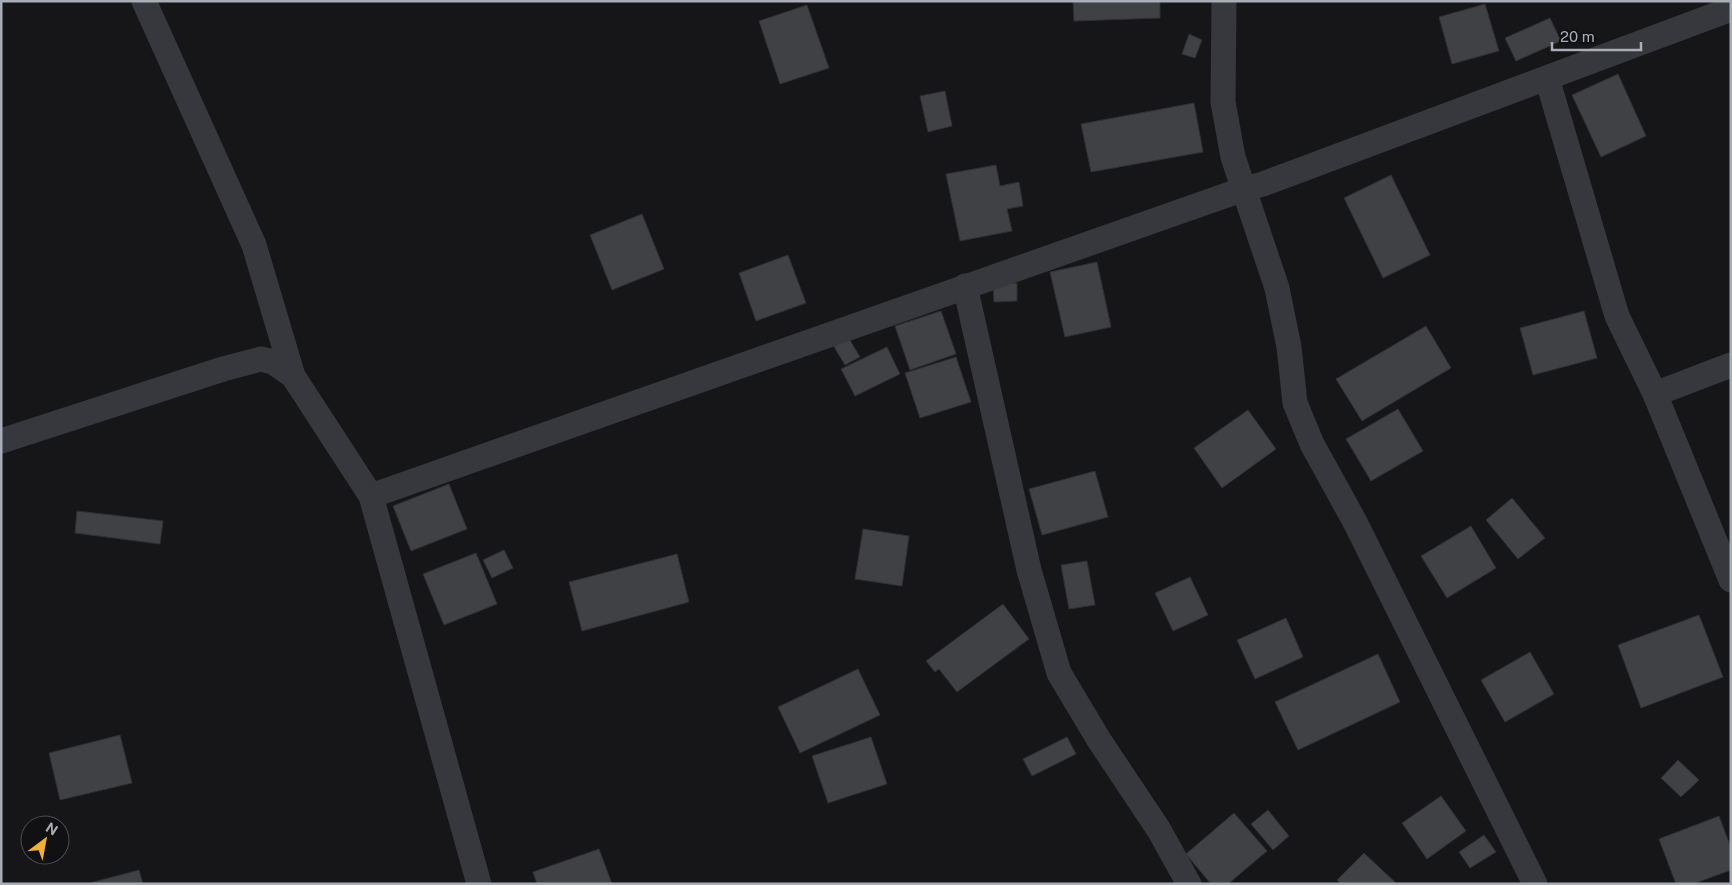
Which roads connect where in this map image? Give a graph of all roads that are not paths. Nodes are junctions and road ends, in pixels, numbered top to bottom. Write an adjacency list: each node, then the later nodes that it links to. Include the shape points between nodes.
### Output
1 (144, 1): 8 (street, via 254,244)
2 (1224, 1): 5 (street, via 1223,102 1233,157)
3 (1731, 9): 4 (street)
4 (1547, 78): 5 (street); 9 (street, via 1617,316)
5 (1244, 189): 6 (street); 15 (street, via 1277,288 1289,347 1295,403)
6 (964, 286): 11 (street); 14 (street, via 1029,570 1059,673 1159,830)
7 (1731, 365): 9 (street)
8 (293, 376): 10 (street, via 273,362 261,360 223,369); 11 (street)
9 (1655, 394): 12 (street)
10 (1, 441)
11 (370, 496): 13 (street)
12 (1731, 580)
13 (479, 884)
14 (1189, 884)
15 (1535, 884)

